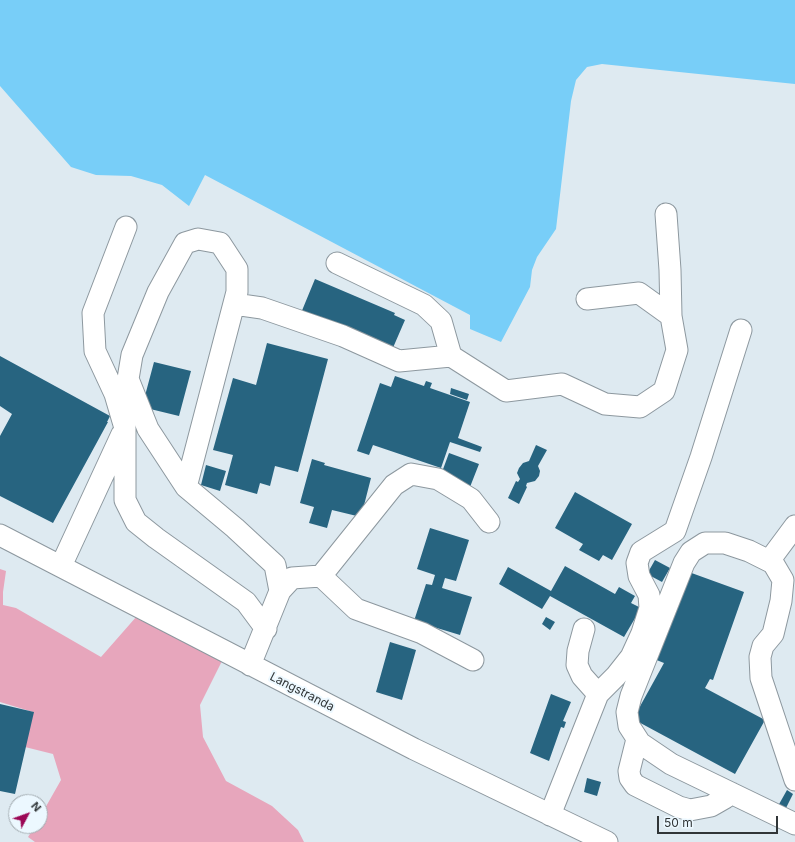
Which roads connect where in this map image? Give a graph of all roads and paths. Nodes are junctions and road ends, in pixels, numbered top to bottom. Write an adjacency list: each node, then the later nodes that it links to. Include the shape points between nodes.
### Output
1 (666, 214): 6 (street)
2 (126, 227): 9 (street, via 93,313 95,351 115,394)
3 (337, 263): 8 (street, via 424,305 441,321)
4 (587, 299): 6 (street, via 639,293)
5 (234, 304): 8 (street, via 262,308 343,336 399,361); 10 (street); 10 (street, via 237,269 220,243 198,239 185,243 158,292 132,355 128,379 148,429)
6 (671, 316): 8 (street, via 677,350 664,391 640,407 605,404 562,384 506,391)
7 (741, 330): 22 (street, via 702,457 675,531 641,552 637,563 639,576 649,595 650,608 642,633 631,657)
8 (451, 356)
9 (125, 428): 15 (street); 18 (street, via 125,500 136,522 246,602)
10 (186, 487): 17 (street, via 275,565)
11 (489, 522): 16 (street, via 471,499 438,479 411,474 394,485)
12 (795, 526): 14 (street)
13 (0, 535): 15 (street, Langstranda)
14 (769, 561): 23 (street, via 750,551 725,543 705,543 691,552 684,562 631,696 627,712 629,726); 24 (street, via 773,563 783,580 773,634 763,646 760,657 761,678)
15 (61, 566): 21 (street, Langstranda)
16 (321, 576): 17 (street, via 292,578); 20 (street, via 356,609 422,633)
17 (280, 591): 18 (street)
18 (266, 629): 21 (street)
19 (584, 629): 22 (street, via 577,665 582,676)
20 (473, 660)
21 (250, 665): 26 (street, Langstranda)
22 (598, 694): 26 (street)
23 (637, 739): 25 (street, via 671,764); 25 (street, via 629,771 635,785 690,810 711,806)
24 (795, 780)
25 (731, 793): 27 (street)
26 (550, 815): 28 (street, Langstranda)
27 (795, 824)
28 (607, 842)

